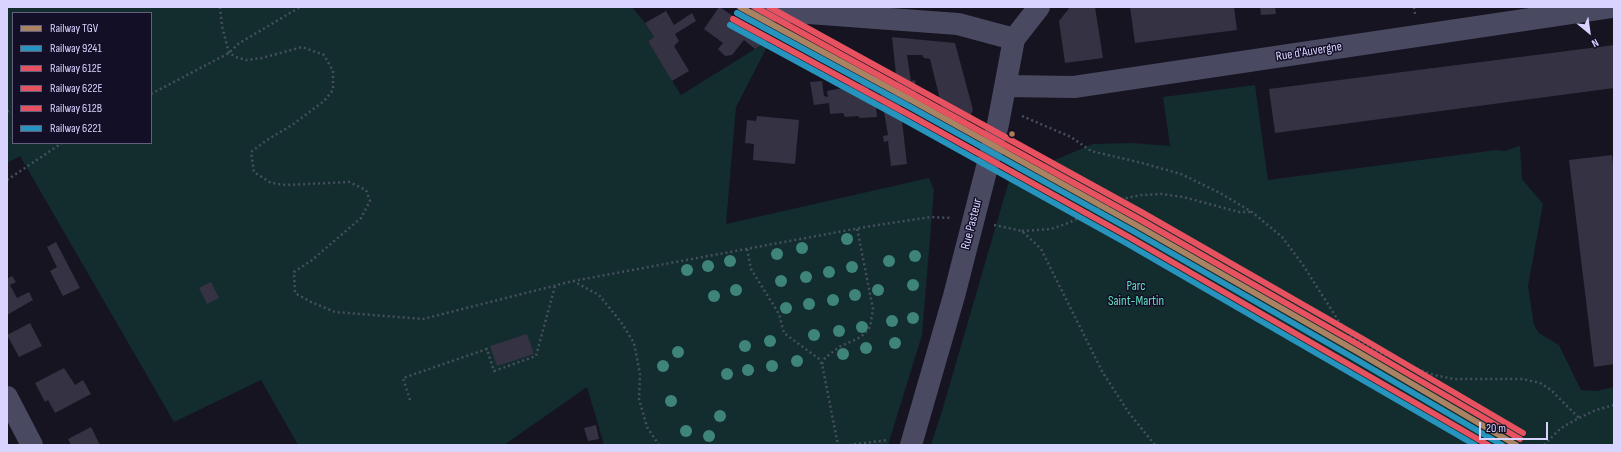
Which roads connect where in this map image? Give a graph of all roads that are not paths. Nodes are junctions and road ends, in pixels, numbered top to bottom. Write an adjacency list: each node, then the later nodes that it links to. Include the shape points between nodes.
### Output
1 (762, 7): 4 (street, via 768,10 958,24)
2 (1039, 7): 4 (street, Rue Pasteur)
3 (1611, 7): 5 (street, Rue d'Auvergne, via 1074,88)
4 (1014, 39): 5 (street, Rue Pasteur)
5 (1006, 86): 7 (street, Rue Pasteur, via 954,296)
6 (7, 397): 8 (street)
7 (912, 443)
8 (32, 445)

